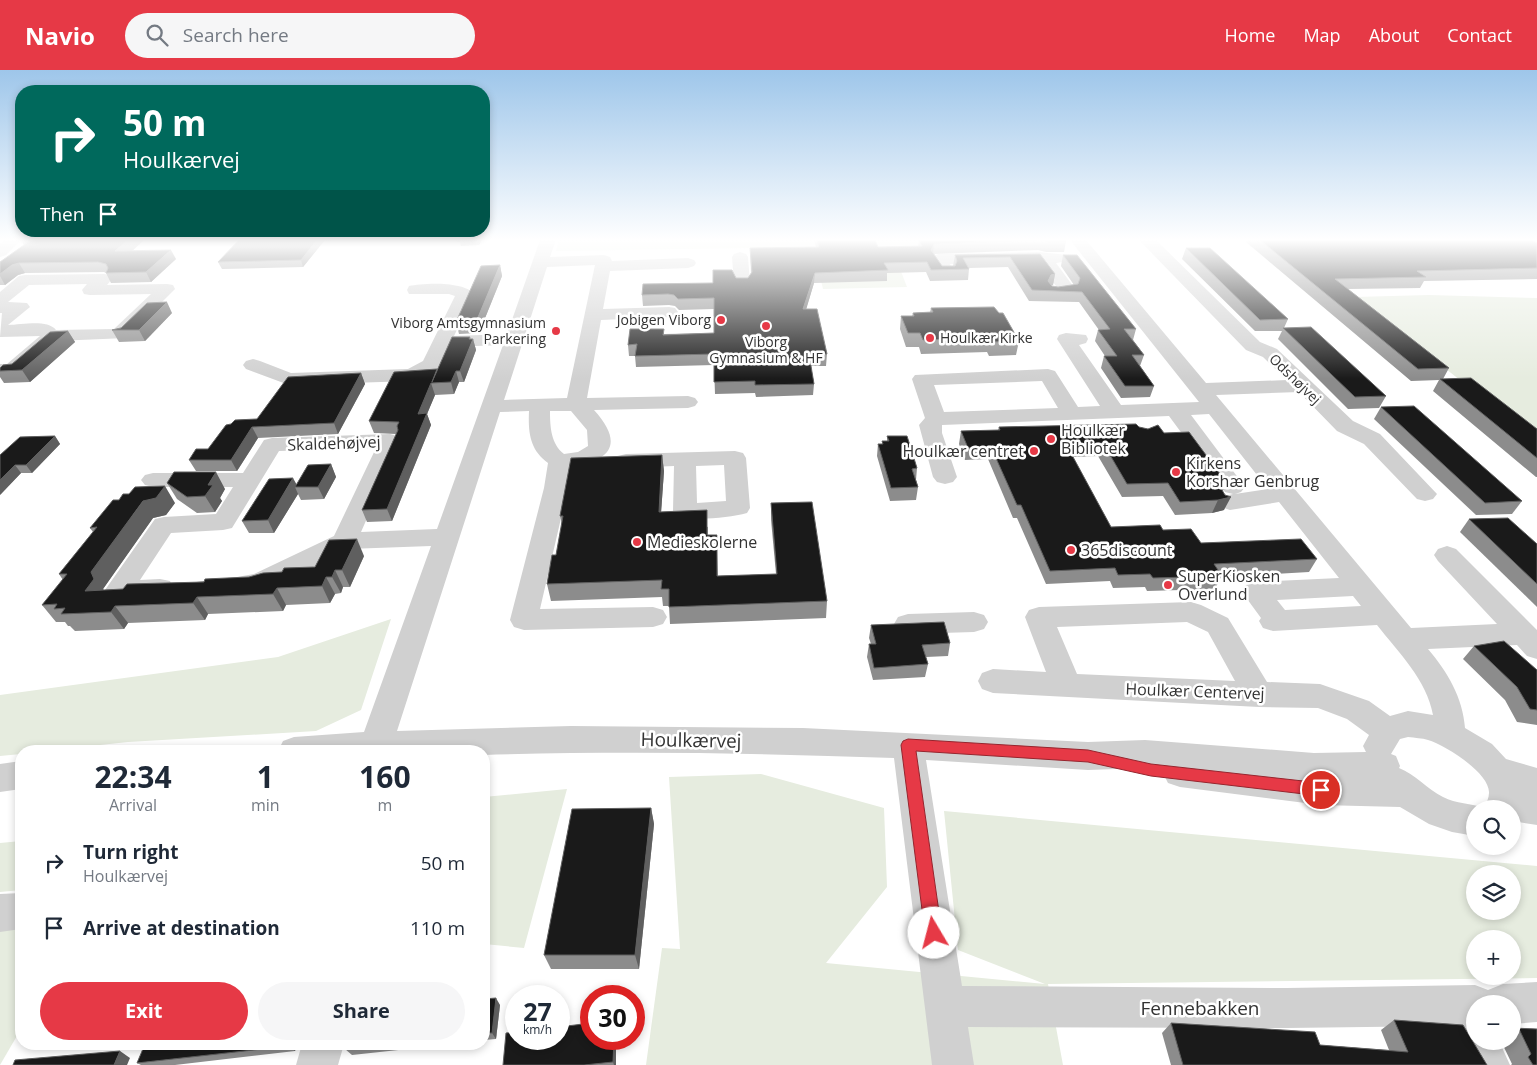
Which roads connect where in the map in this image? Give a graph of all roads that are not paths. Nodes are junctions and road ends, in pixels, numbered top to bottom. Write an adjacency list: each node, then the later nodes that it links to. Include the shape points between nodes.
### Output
1 (17, 286): 10 (street)
2 (95, 286): 16 (street, via 90,290 167,289 119,334)
3 (532, 286): 17 (street)
4 (599, 286): 13 (street)
5 (1065, 286): 9 (street, via 1068,290)
6 (1115, 286): 23 (street)
7 (1193, 286): 22 (street, Odshøjvej, via 1253,346 1270,353)
8 (415, 290): 19 (street, via 450,289 465,294)
9 (1056, 291)
10 (0, 300)
11 (0, 308): 14 (street, via 21,307)
12 (669, 312): 13 (street)
13 (593, 315): 28 (street)
14 (0, 323)
15 (0, 331): 16 (street, via 46,330)
16 (51, 336): 21 (street, via 12,370)
17 (514, 339): 19 (street); 29 (street)
18 (1079, 339): 32 (street, via 1066,339)
19 (442, 342): 20 (street, via 431,366 412,375 289,379)
20 (253, 365)
21 (0, 370)
22 (1303, 386): 23 (street); 42 (street, Odshøjvej, via 1345,426 1372,439)
23 (1199, 389): 30 (street)
24 (1017, 395): 25 (street); 25 (street); 33 (street); 33 (street, via 1048,375)
25 (973, 397): 34 (street); 34 (street, via 922,379)
26 (688, 402): 28 (street)
27 (540, 404): 28 (street); 29 (street); 36 (street, via 538,425 546,451)
28 (576, 404): 36 (street, via 598,428 601,440 599,449)
29 (492, 406): 43 (street)
30 (1214, 408): 31 (street); 41 (street)
31 (1175, 409): 32 (street); 41 (street, via 1231,494)
32 (1121, 411): 33 (street); 35 (street)
33 (1072, 414)
34 (936, 418): 38 (street, via 930,425 931,434)
35 (1143, 433)
36 (572, 459): 37 (street); 50 (street, via 556,488 524,620)
37 (685, 460)
38 (945, 477)
39 (153, 480): 40 (street)
40 (250, 480): 44 (street, Skaldehøjvej, via 272,445 390,441); 48 (street, Skaldehøjvej, via 223,522 164,525 118,590)
41 (1284, 494): 47 (street)
42 (1425, 494)
43 (448, 537): 44 (street); 60 (street)
44 (344, 541): 46 (street, via 258,583)
45 (1447, 555): 54 (street)
46 (223, 585)
47 (1359, 586): 49 (street); 49 (street, via 1256,592 1275,620)
48 (178, 587)
49 (1382, 615): 53 (street)
50 (653, 617)
51 (974, 622): 52 (street)
52 (899, 625)
53 (1402, 639): 54 (street); 59 (street, via 1443,692)
54 (1530, 641)
55 (993, 681): 56 (street, Houlkær Centervej)
56 (1066, 685): 57 (street, Houlkær Centervej); 57 (street, via 1039,617 1190,612 1218,625)
57 (1260, 695): 58 (street, Houlkær Centervej, via 1320,696 1358,710)
58 (1387, 731): 59 (street, via 1410,725); 63 (street, via 1378,748)
59 (1450, 734): 64 (street, via 1478,752)
60 (376, 745): 61 (street, Houlkærvej, via 571,739)
61 (908, 745): 62 (street, Houlkærvej); 75 (street)
62 (1088, 756): 63 (street, Houlkærvej, via 1145,754 1314,767); 68 (street, Houlkærvej, via 1151,770 1321,790)
63 (1384, 766): 68 (street)
64 (1496, 770): 67 (street); 69 (street)
65 (15, 776): 66 (street)
66 (0, 778)
67 (1537, 783)
68 (1406, 792): 70 (street, via 1433,809)
69 (1510, 800)
70 (1466, 819)
71 (15, 912): 72 (street)
72 (0, 913)
73 (1537, 1002): 74 (street)
74 (1521, 1003)
75 (944, 1006): 76 (street, Fennebakken, via 1287,1008); 80 (street)
76 (1466, 1023)
77 (322, 1050): 79 (street)
78 (1483, 1050): 81 (street, Fennebakken)
79 (317, 1065)
80 (953, 1065)
81 (1489, 1065)

